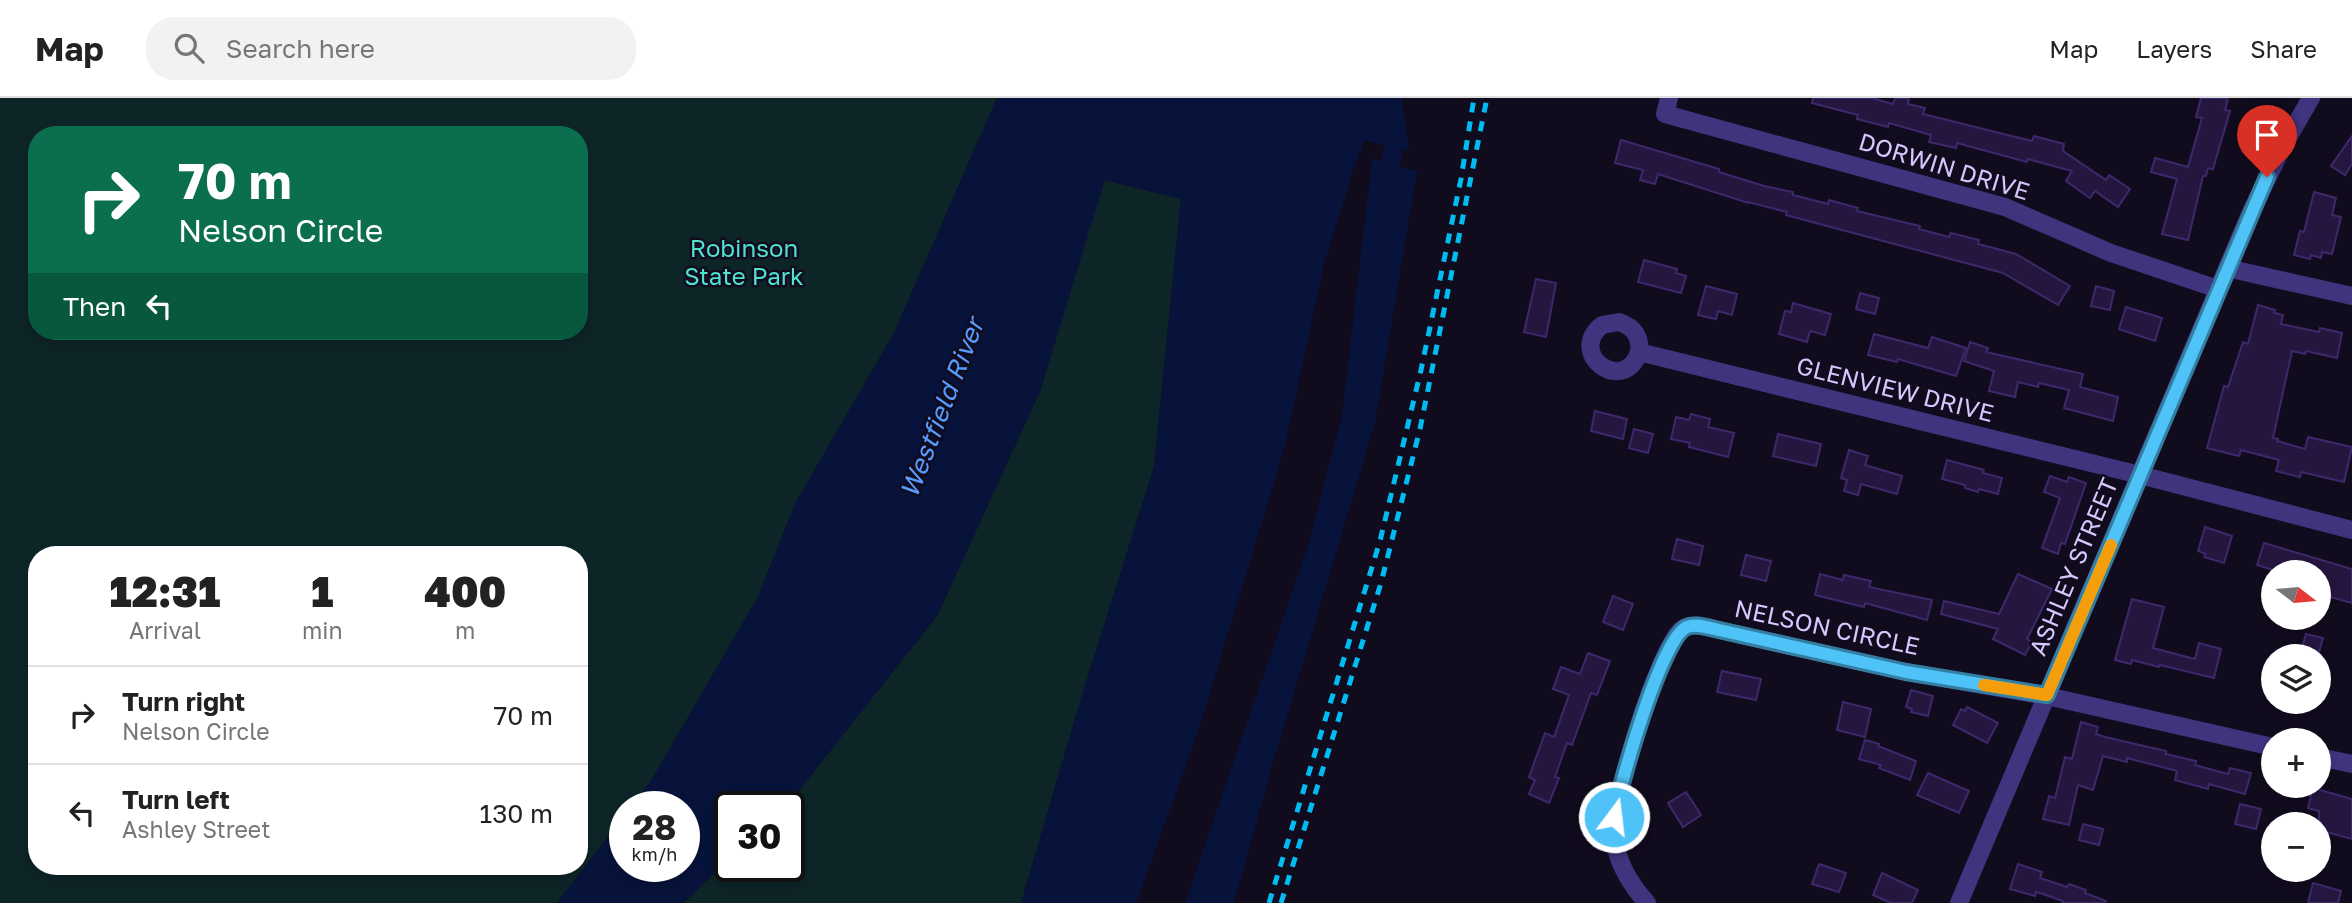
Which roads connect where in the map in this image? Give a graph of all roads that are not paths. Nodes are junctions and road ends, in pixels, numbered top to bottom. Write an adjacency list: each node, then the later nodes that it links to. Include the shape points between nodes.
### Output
1 (1669, 98): 4 (street, DORWIN DRIVE, via 1665,114 2005,207 2121,257)
2 (2311, 98): 3 (street, ASHLEY STREET, via 2267,177)
3 (2227, 268): 4 (street, ASHLEY STREET); 5 (street)
4 (2218, 289): 7 (street, ASHLEY STREET)
5 (2352, 296)
6 (1639, 352): 7 (street, GLENVIEW DRIVE)
7 (2140, 475): 8 (street, GLENVIEW DRIVE); 9 (street, ASHLEY STREET)
8 (2352, 530)
9 (2047, 695): 10 (street); 13 (street, NELSON CIRCLE, via 1906,672 1688,626 1673,641 1651,692 1614,817 1623,869); 14 (street, ASHLEY STREET)
10 (2261, 744)
11 (2331, 760): 12 (street)
12 (2352, 764)
13 (1647, 903)
14 (1959, 903)

